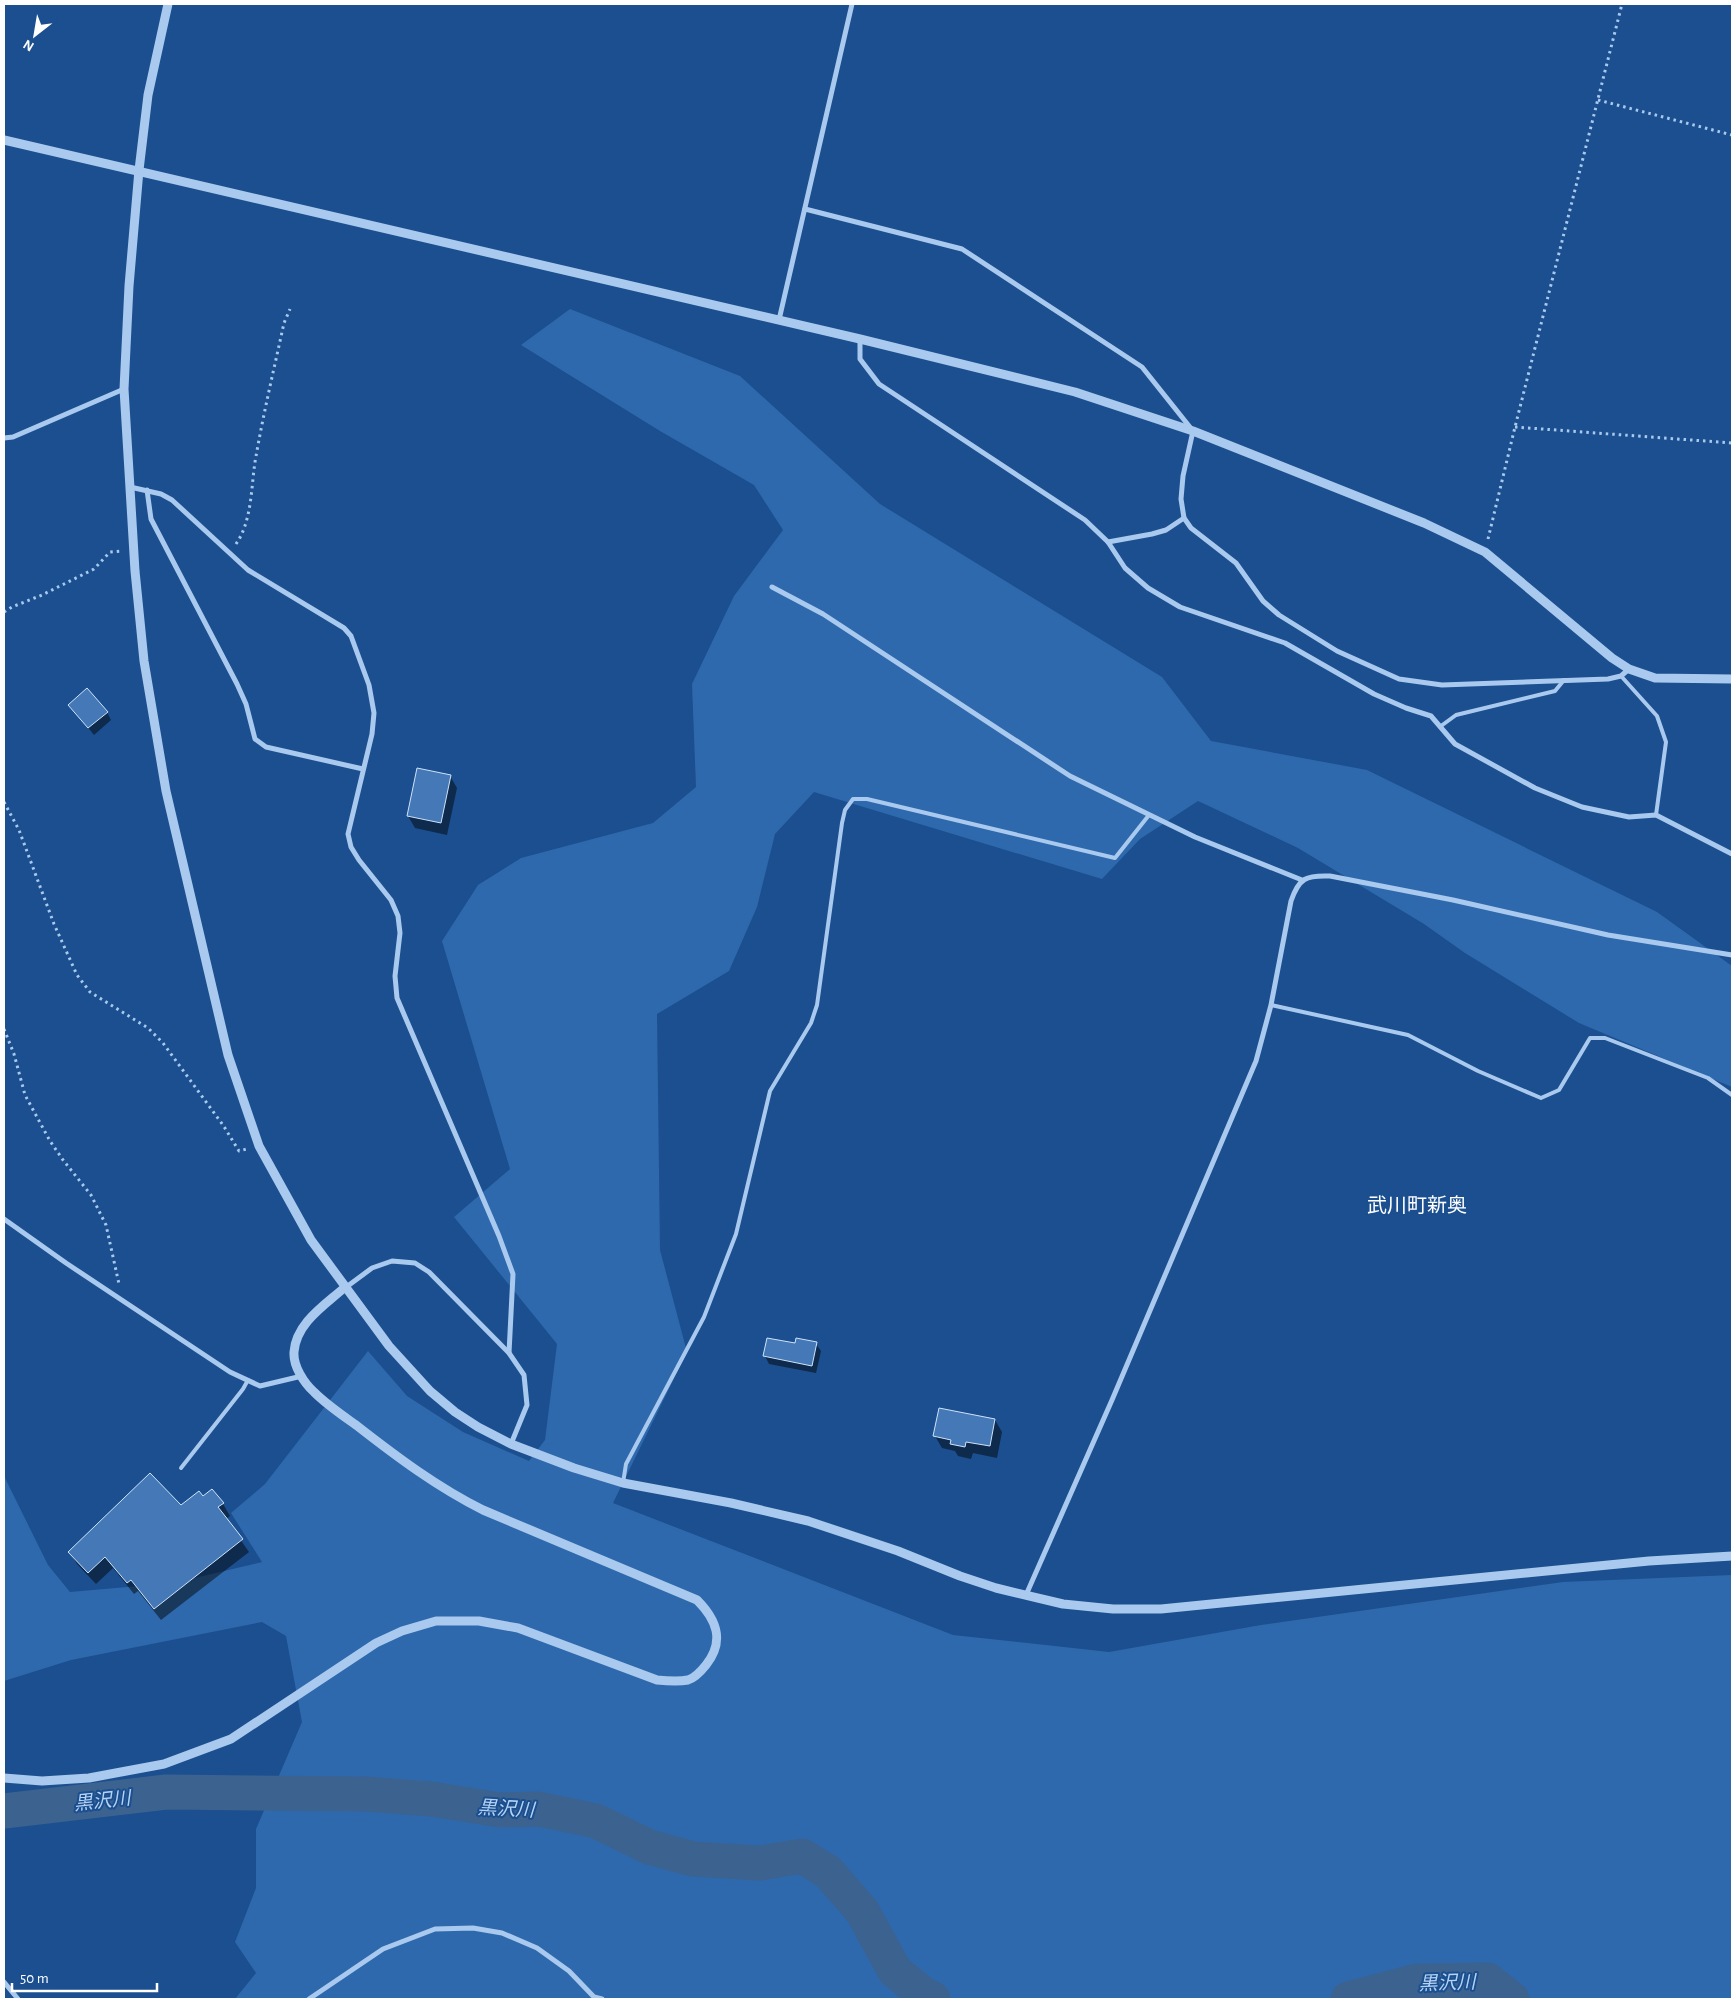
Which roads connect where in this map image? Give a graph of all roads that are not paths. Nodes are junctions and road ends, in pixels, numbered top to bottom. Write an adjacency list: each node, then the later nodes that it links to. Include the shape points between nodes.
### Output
1 (168, 4): 4 (street, via 148,95)
2 (852, 4): 5 (street)
3 (4, 140): 4 (street)
4 (140, 170): 6 (street); 8 (street, via 128,286)
5 (805, 209): 6 (street); 9 (street, via 962,248 1142,367)
6 (779, 320): 7 (street)
7 (860, 339): 9 (street, via 1075,392); 14 (street, via 860,359 878,384 1085,520)
8 (124, 389): 10 (street); 11 (street)
9 (1193, 431): 13 (street, via 1183,476 1181,498); 16 (street, via 1424,523 1485,552)
10 (4, 438)
11 (130, 487): 12 (street); 30 (street, via 144,661 166,791 228,1056 259,1146 311,1240)
12 (147, 490): 21 (street, via 151,519 237,684 255,739 266,747); 21 (street, via 172,500 248,570 344,628 351,636 369,685 374,713)
13 (1184, 518): 14 (street, via 1166,530); 19 (street, via 1191,528 1236,564 1263,601 1279,615 1337,651 1400,679 1442,685)
14 (1108, 542): 20 (street, via 1125,568 1148,588 1180,607 1285,643 1374,694 1432,716)
15 (772, 587): 22 (street, via 823,614 1070,776)
16 (1629, 670): 17 (street); 18 (street, via 1655,678)
17 (1621, 676): 19 (street); 23 (lane, via 1657,716 1666,742)
18 (1732, 679)
19 (1564, 680): 20 (lane, via 1555,691 1456,715)
20 (1441, 726): 23 (street, via 1455,744 1543,792 1582,807 1629,818)
21 (363, 769): 31 (street, via 348,834 351,847 391,900 398,916 397,998 513,1274)
22 (1149, 815): 25 (street); 36 (lane, via 1116,858 866,799 852,799 842,823 817,1005 811,1023 770,1090 736,1234 704,1316 626,1464)
23 (1656, 815): 24 (street)
24 (1732, 854)
25 (1302, 880): 26 (street, via 1312,876 1330,876 1608,935); 27 (street, via 1291,901)
26 (1732, 956)
27 (1271, 1005): 28 (lane, via 1408,1035 1478,1072 1541,1098 1559,1090 1590,1038 1605,1038 1708,1078); 38 (street, via 1256,1061)
28 (1732, 1096)
29 (4, 1219): 33 (street, via 116,1297 230,1372)
30 (344, 1288): 31 (street, via 372,1268 392,1261 415,1263 429,1272); 32 (street, via 311,1317 298,1336 294,1352 296,1367); 34 (street, via 389,1346 430,1391 478,1427)
31 (509, 1352): 34 (street, via 524,1375 527,1405)
32 (303, 1376): 33 (street, via 260,1386); 39 (street, via 313,1392 453,1495 697,1600 708,1611 716,1629 717,1645 711,1658 690,1679 657,1680 518,1628 479,1621 436,1621 376,1643 231,1739 164,1764 89,1778 42,1781)
33 (248, 1380): 35 (lane)
34 (512, 1444): 36 (street)
35 (181, 1468)
36 (623, 1483): 38 (street, via 808,1521 960,1576)
37 (1732, 1556): 38 (street, via 1649,1561 1161,1610 1063,1604)
38 (1026, 1595)
39 (4, 1778)
40 (4, 1982): 42 (street)
41 (594, 1998): 43 (street, via 569,1971 537,1948 502,1933 473,1928 435,1929 382,1949); 44 (street)
42 (18, 1999)
43 (309, 1999)
44 (602, 1999)

